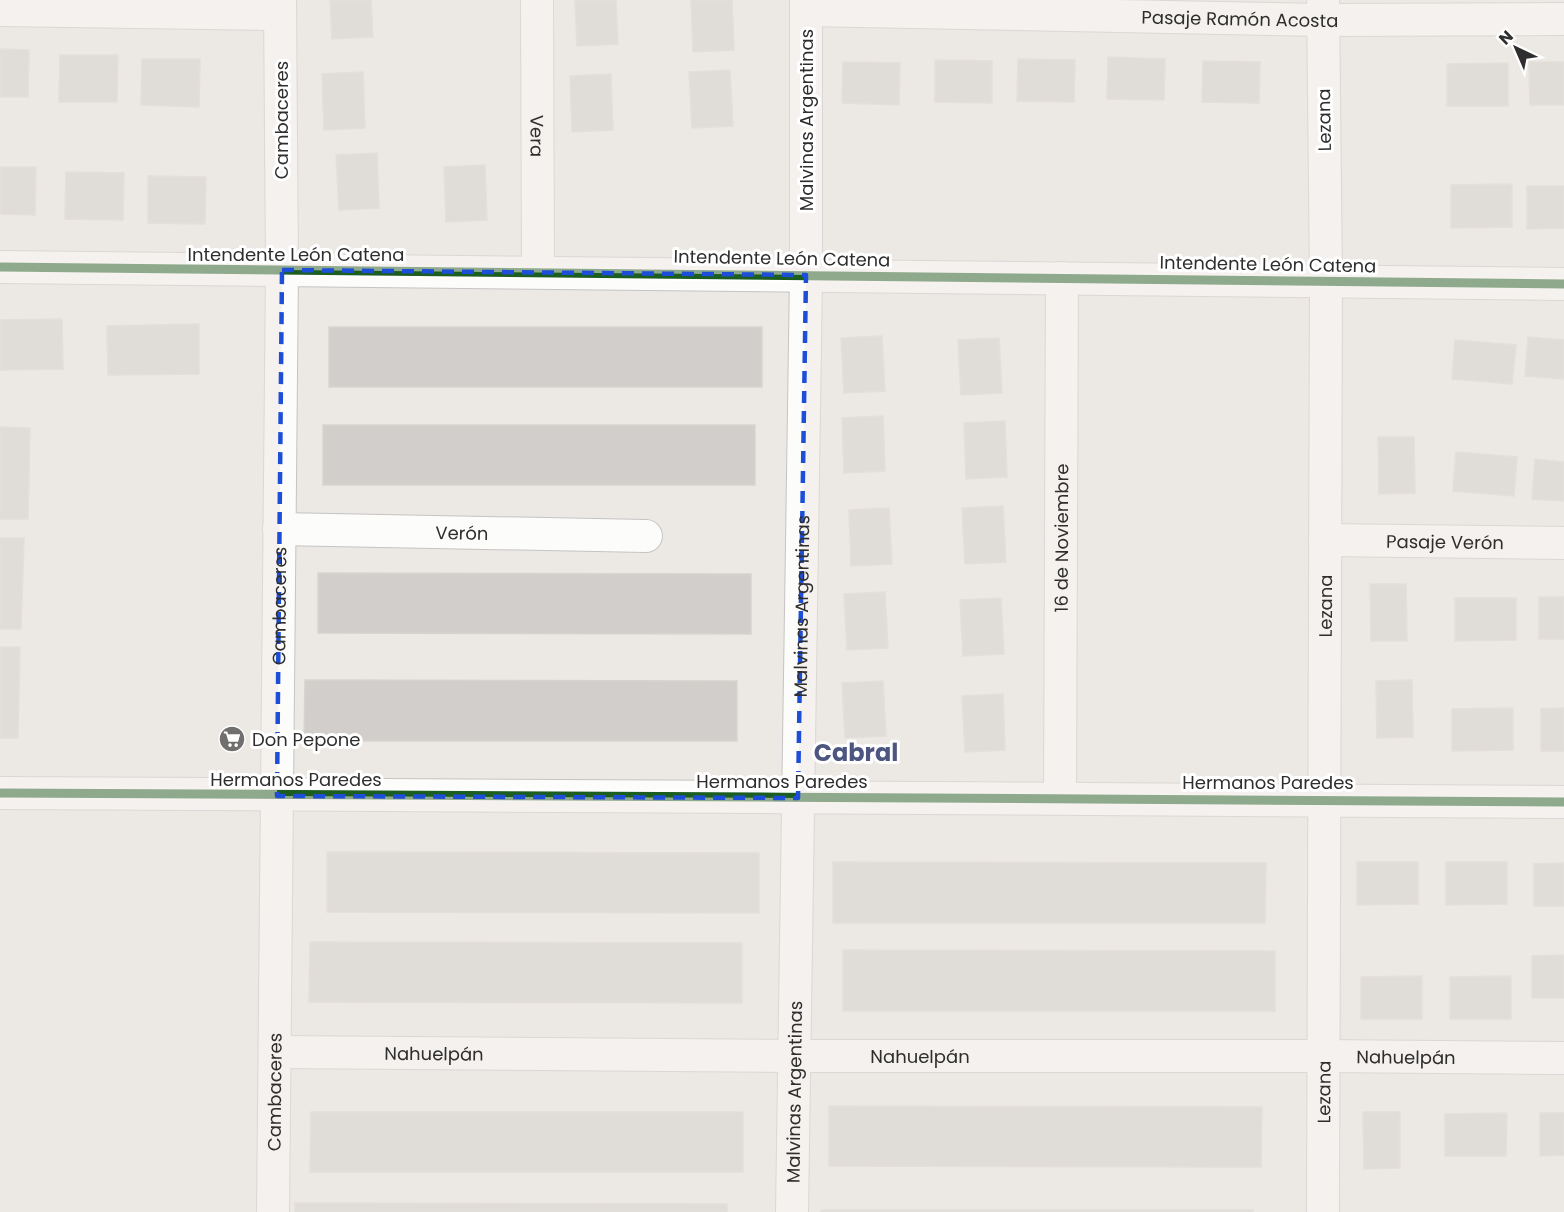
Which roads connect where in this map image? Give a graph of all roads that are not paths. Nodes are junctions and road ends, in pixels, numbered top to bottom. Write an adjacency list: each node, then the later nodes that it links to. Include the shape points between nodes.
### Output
1 (537, 0): 9 (street, Vera)
2 (806, 5): 5 (street, Pasaje Ramón Acosta); 10 (street, Malvinas Argentinas)
3 (280, 7): 4 (street); 8 (street, Cambaceres)
4 (0, 10)
5 (1323, 10): 6 (street, Pasaje Ramón Acosta); 12 (street, Lezana)
6 (1564, 20)
7 (0, 267): 8 (street, Intendente León Catena)
8 (282, 270): 9 (street, Intendente León Catena); 14 (street, Cambaceres)
9 (538, 272): 10 (street, Intendente León Catena)
10 (806, 275): 11 (street, Intendente León Catena); 20 (street, Malvinas Argentinas)
11 (1062, 278): 12 (street, Intendente León Catena); 21 (street, 16 de Noviembre)
12 (1326, 281): 13 (street, Intendente León Catena); 16 (street, Lezana)
13 (1564, 284)
14 (279, 529): 15 (street, Verón); 19 (street, Cambaceres)
15 (646, 536)
16 (1325, 540): 17 (street, Pasaje Verón); 22 (street, Lezana)
17 (1564, 543)
18 (0, 792): 19 (street, Hermanos Paredes)
19 (277, 796): 20 (street, Hermanos Paredes); 24 (street, Cambaceres)
20 (798, 798): 21 (street, Hermanos Paredes); 25 (street, Malvinas Argentinas)
21 (1060, 798): 22 (street, Hermanos Paredes)
22 (1324, 799): 23 (street, Hermanos Paredes); 26 (street, Lezana)
23 (1564, 802)
24 (275, 1052): 25 (street, Nahuelpán); 28 (street, Cambaceres)
25 (795, 1056): 26 (street, Nahuelpán); 29 (street, Malvinas Argentinas)
26 (1323, 1056): 27 (street, Nahuelpán); 30 (street, Lezana)
27 (1564, 1058)
28 (273, 1212)
29 (792, 1212)
30 (1323, 1212)

